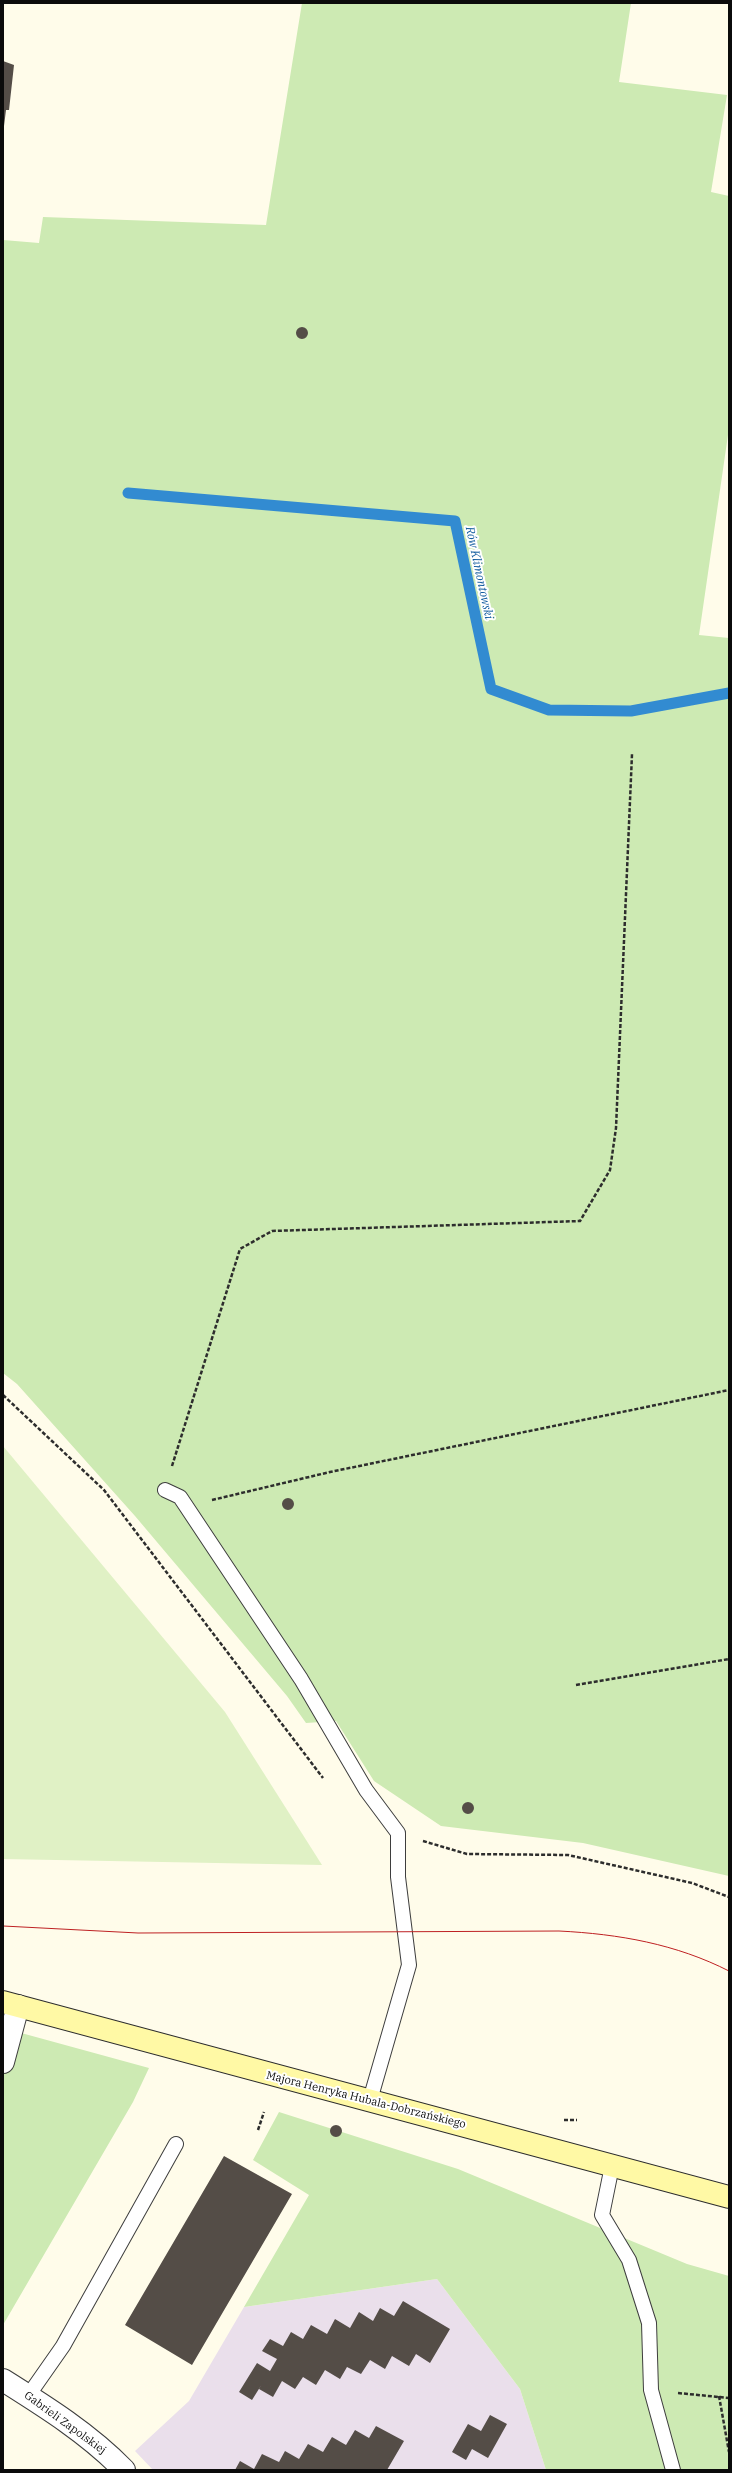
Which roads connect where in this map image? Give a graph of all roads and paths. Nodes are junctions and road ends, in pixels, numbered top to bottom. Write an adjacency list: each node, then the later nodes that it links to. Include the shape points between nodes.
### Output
1 (632, 754): 4 (path, via 616,1128 610,1170 580,1220 272,1231 240,1249)
2 (729, 1390): 5 (path, via 338,1471)
3 (3, 1395): 8 (path, via 104,1490)
4 (165, 1490): 5 (lane, via 180,1497)
5 (186, 1506): 9 (lane, via 301,1679 366,1790)
6 (729, 1659): 7 (path)
7 (576, 1685)
8 (323, 1778)
9 (398, 1833): 10 (path, via 467,1854 568,1855 692,1883); 13 (lane, via 398,1877 409,1965)
10 (729, 1897)
11 (10, 2004): 12 (street); 13 (street, Majora Henryka Hubala-Dobrzańskiego)
12 (3, 2062)
13 (370, 2100): 17 (street, Majora Henryka Hubala-Dobrzańskiego)
14 (264, 2112): 15 (path)
15 (258, 2130)
16 (176, 2144): 21 (lane, via 63,2346)
17 (612, 2166): 18 (street, Majora Henryka Hubala-Dobrzańskiego); 20 (lane, via 602,2215 629,2260 649,2323)
18 (729, 2197)
19 (3, 2380): 21 (street, Gabrieli Zapolskiej)
20 (651, 2390): 22 (path); 26 (lane)
21 (28, 2396): 25 (street, Gabrieli Zapolskiej, via 105,2450)
22 (719, 2396): 23 (path); 24 (path)
23 (729, 2398)
24 (729, 2452)
25 (124, 2470)
26 (673, 2470)

